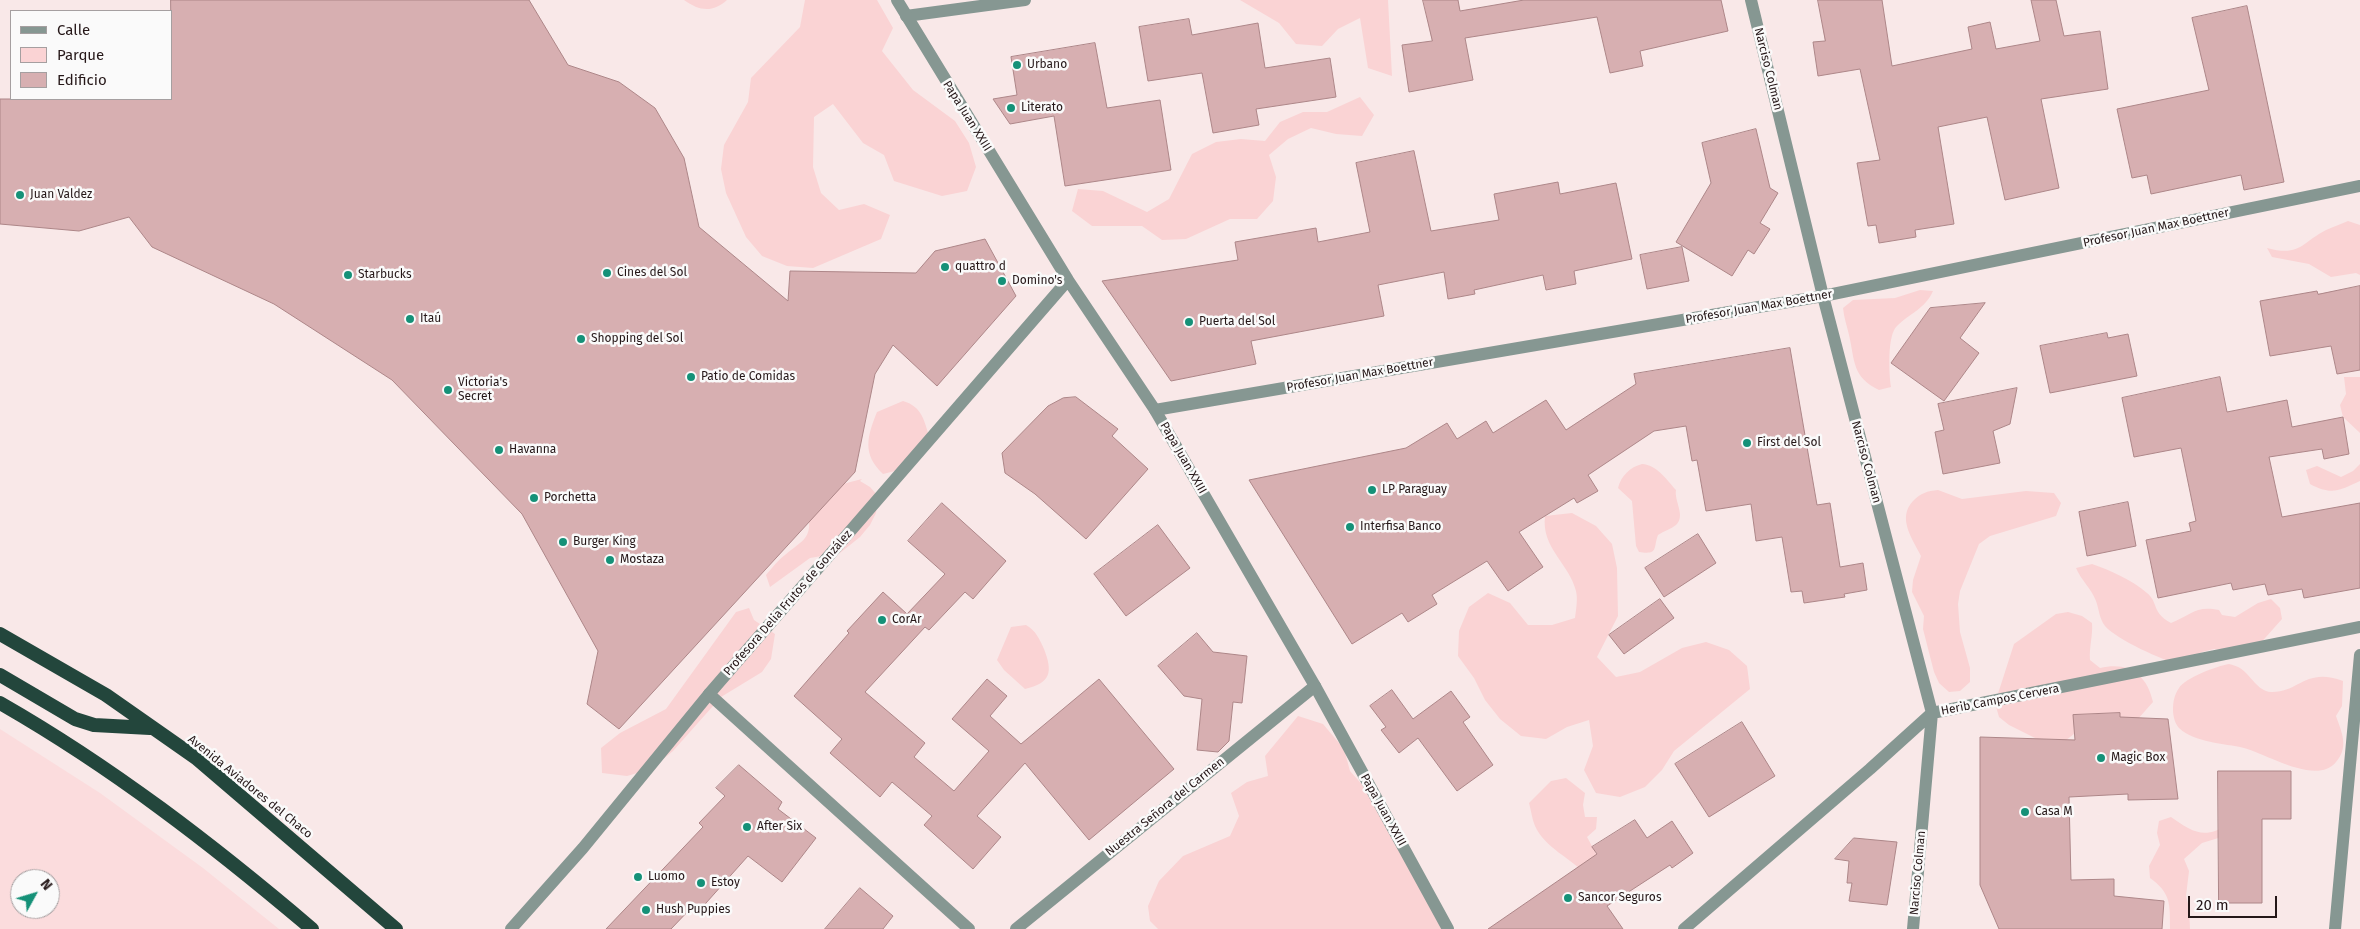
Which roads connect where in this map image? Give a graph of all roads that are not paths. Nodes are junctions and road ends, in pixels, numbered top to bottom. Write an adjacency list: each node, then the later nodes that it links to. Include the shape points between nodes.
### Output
1 (897, 0): 4 (street, Papa Juan XXIII)
2 (1025, 0): 4 (street)
3 (1751, 0): 7 (street, Narciso Colman)
4 (906, 16): 6 (street, Papa Juan XXIII)
5 (2360, 186): 7 (street, Profesor Juan Max Boettner)
6 (1068, 280): 8 (street, Papa Juan XXIII); 14 (street, Profesora Delia Frutos de González)
7 (1823, 296): 8 (street, Profesor Juan Max Boettner); 16 (street, Narciso Colman)
8 (1155, 410): 13 (street, Papa Juan XXIII)
9 (2360, 627): 16 (street, Herib Campos Cervera)
10 (0, 634): 17 (highway, Avenida Aviadores del Chaco, via 106,695)
11 (2360, 655): 26 (street)
12 (0, 675): 17 (highway, via 74,719 94,725)
13 (1315, 686): 22 (street, Nuestra Señora del Carmen); 23 (street, Papa Juan XXIII)
14 (710, 694): 20 (street, Profesora Delia Frutos de González, via 584,848); 21 (street)
15 (0, 703): 18 (highway, via 134,788)
16 (1932, 713): 24 (street, Herib Campos Cervera); 25 (street, Narciso Colman)
17 (150, 728): 19 (highway, Avenida Aviadores del Chaco, via 196,758)
18 (312, 929)
19 (396, 929)
20 (511, 929)
21 (969, 929)
22 (1016, 929)
23 (1448, 929)
24 (1684, 929)
25 (1913, 929)
26 (2335, 929)

